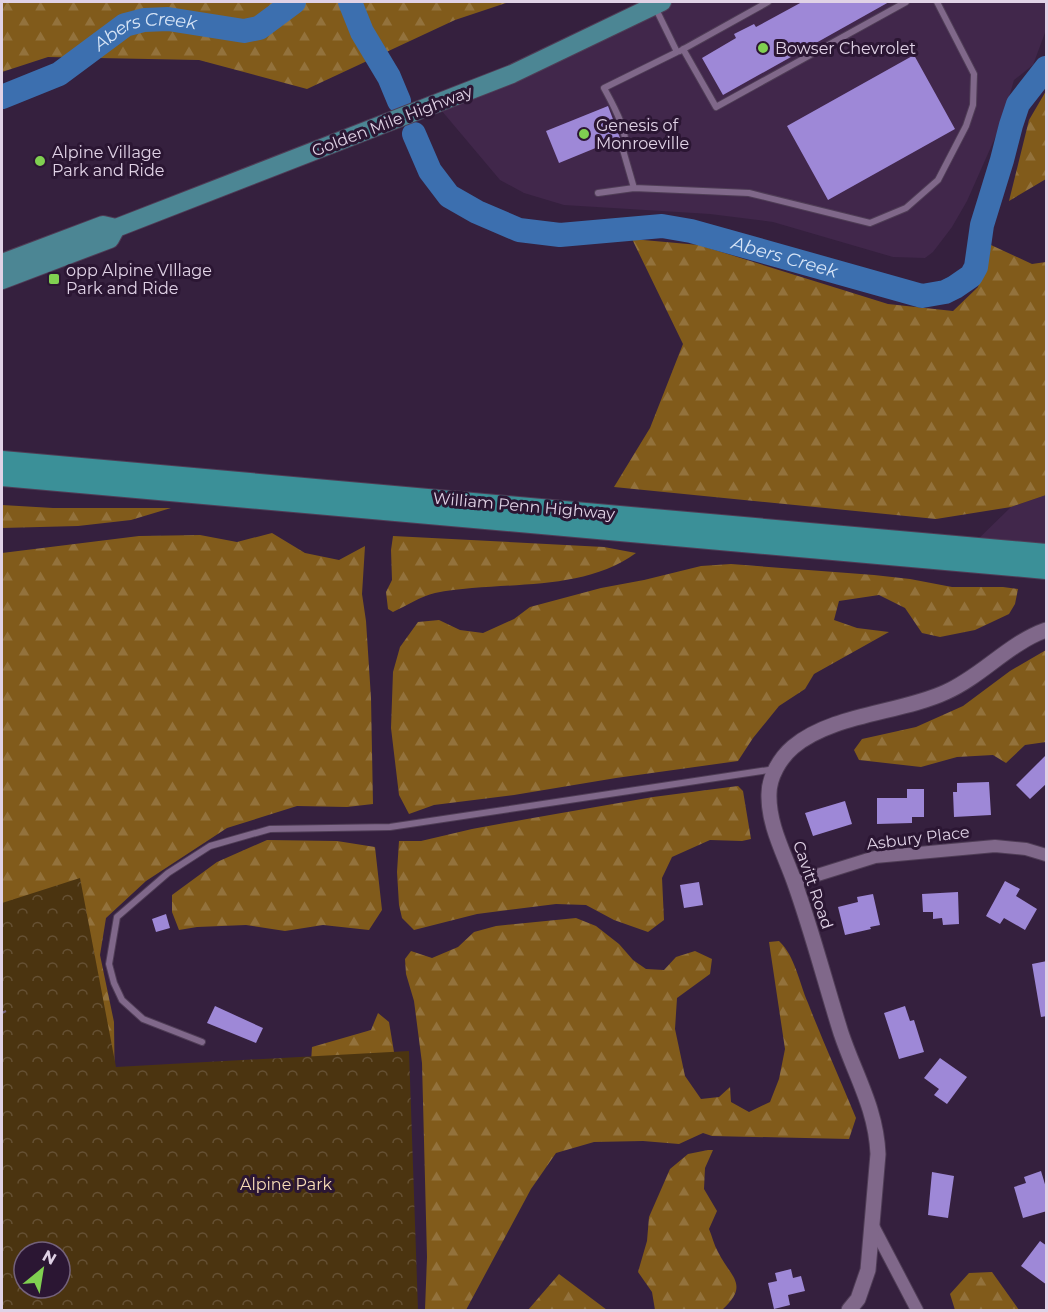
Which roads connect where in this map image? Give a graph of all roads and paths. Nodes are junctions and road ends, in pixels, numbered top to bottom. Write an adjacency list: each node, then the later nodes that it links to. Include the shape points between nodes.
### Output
1 (768, 2): 5 (lane)
2 (906, 2): 5 (lane, via 716,107)
3 (937, 2): 6 (lane, via 974,74 973,105 938,180 906,208 870,223 749,193)
4 (658, 4): 5 (lane); 8 (main road, Golden Mile Highway, via 512,74)
5 (680, 50): 6 (lane, via 604,88 626,139 623,150)
6 (634, 188): 7 (lane)
7 (598, 193)
8 (116, 228): 9 (main road, Golden Mile Highway, via 103,225); 10 (main road, Golden Mile Highway, via 110,239)
9 (2, 263)
10 (2, 279)
11 (2, 460): 13 (highway, William Penn Highway)
12 (2, 477): 14 (highway, William Penn Highway)
13 (1047, 554)
14 (1047, 570)
15 (1047, 630): 16 (street, Cavitt Road, via 1023,641 947,692 835,725 803,739)
16 (776, 769): 18 (street, Cavitt Road, via 770,781 769,807); 21 (lane, via 390,827 270,829 210,846 168,873 117,917 109,964 122,1000 143,1018)
17 (1047, 855): 18 (street, Asbury Place, via 995,846 875,857)
18 (795, 882): 22 (street, Cavitt Road, via 842,1035 874,1117 878,1154)
19 (8, 1010): 20 (path)
20 (2, 1013)
21 (202, 1042)
22 (871, 1223): 23 (street, Cavitt Road, via 868,1270 858,1299); 24 (street)
23 (849, 1311)
24 (917, 1311)

